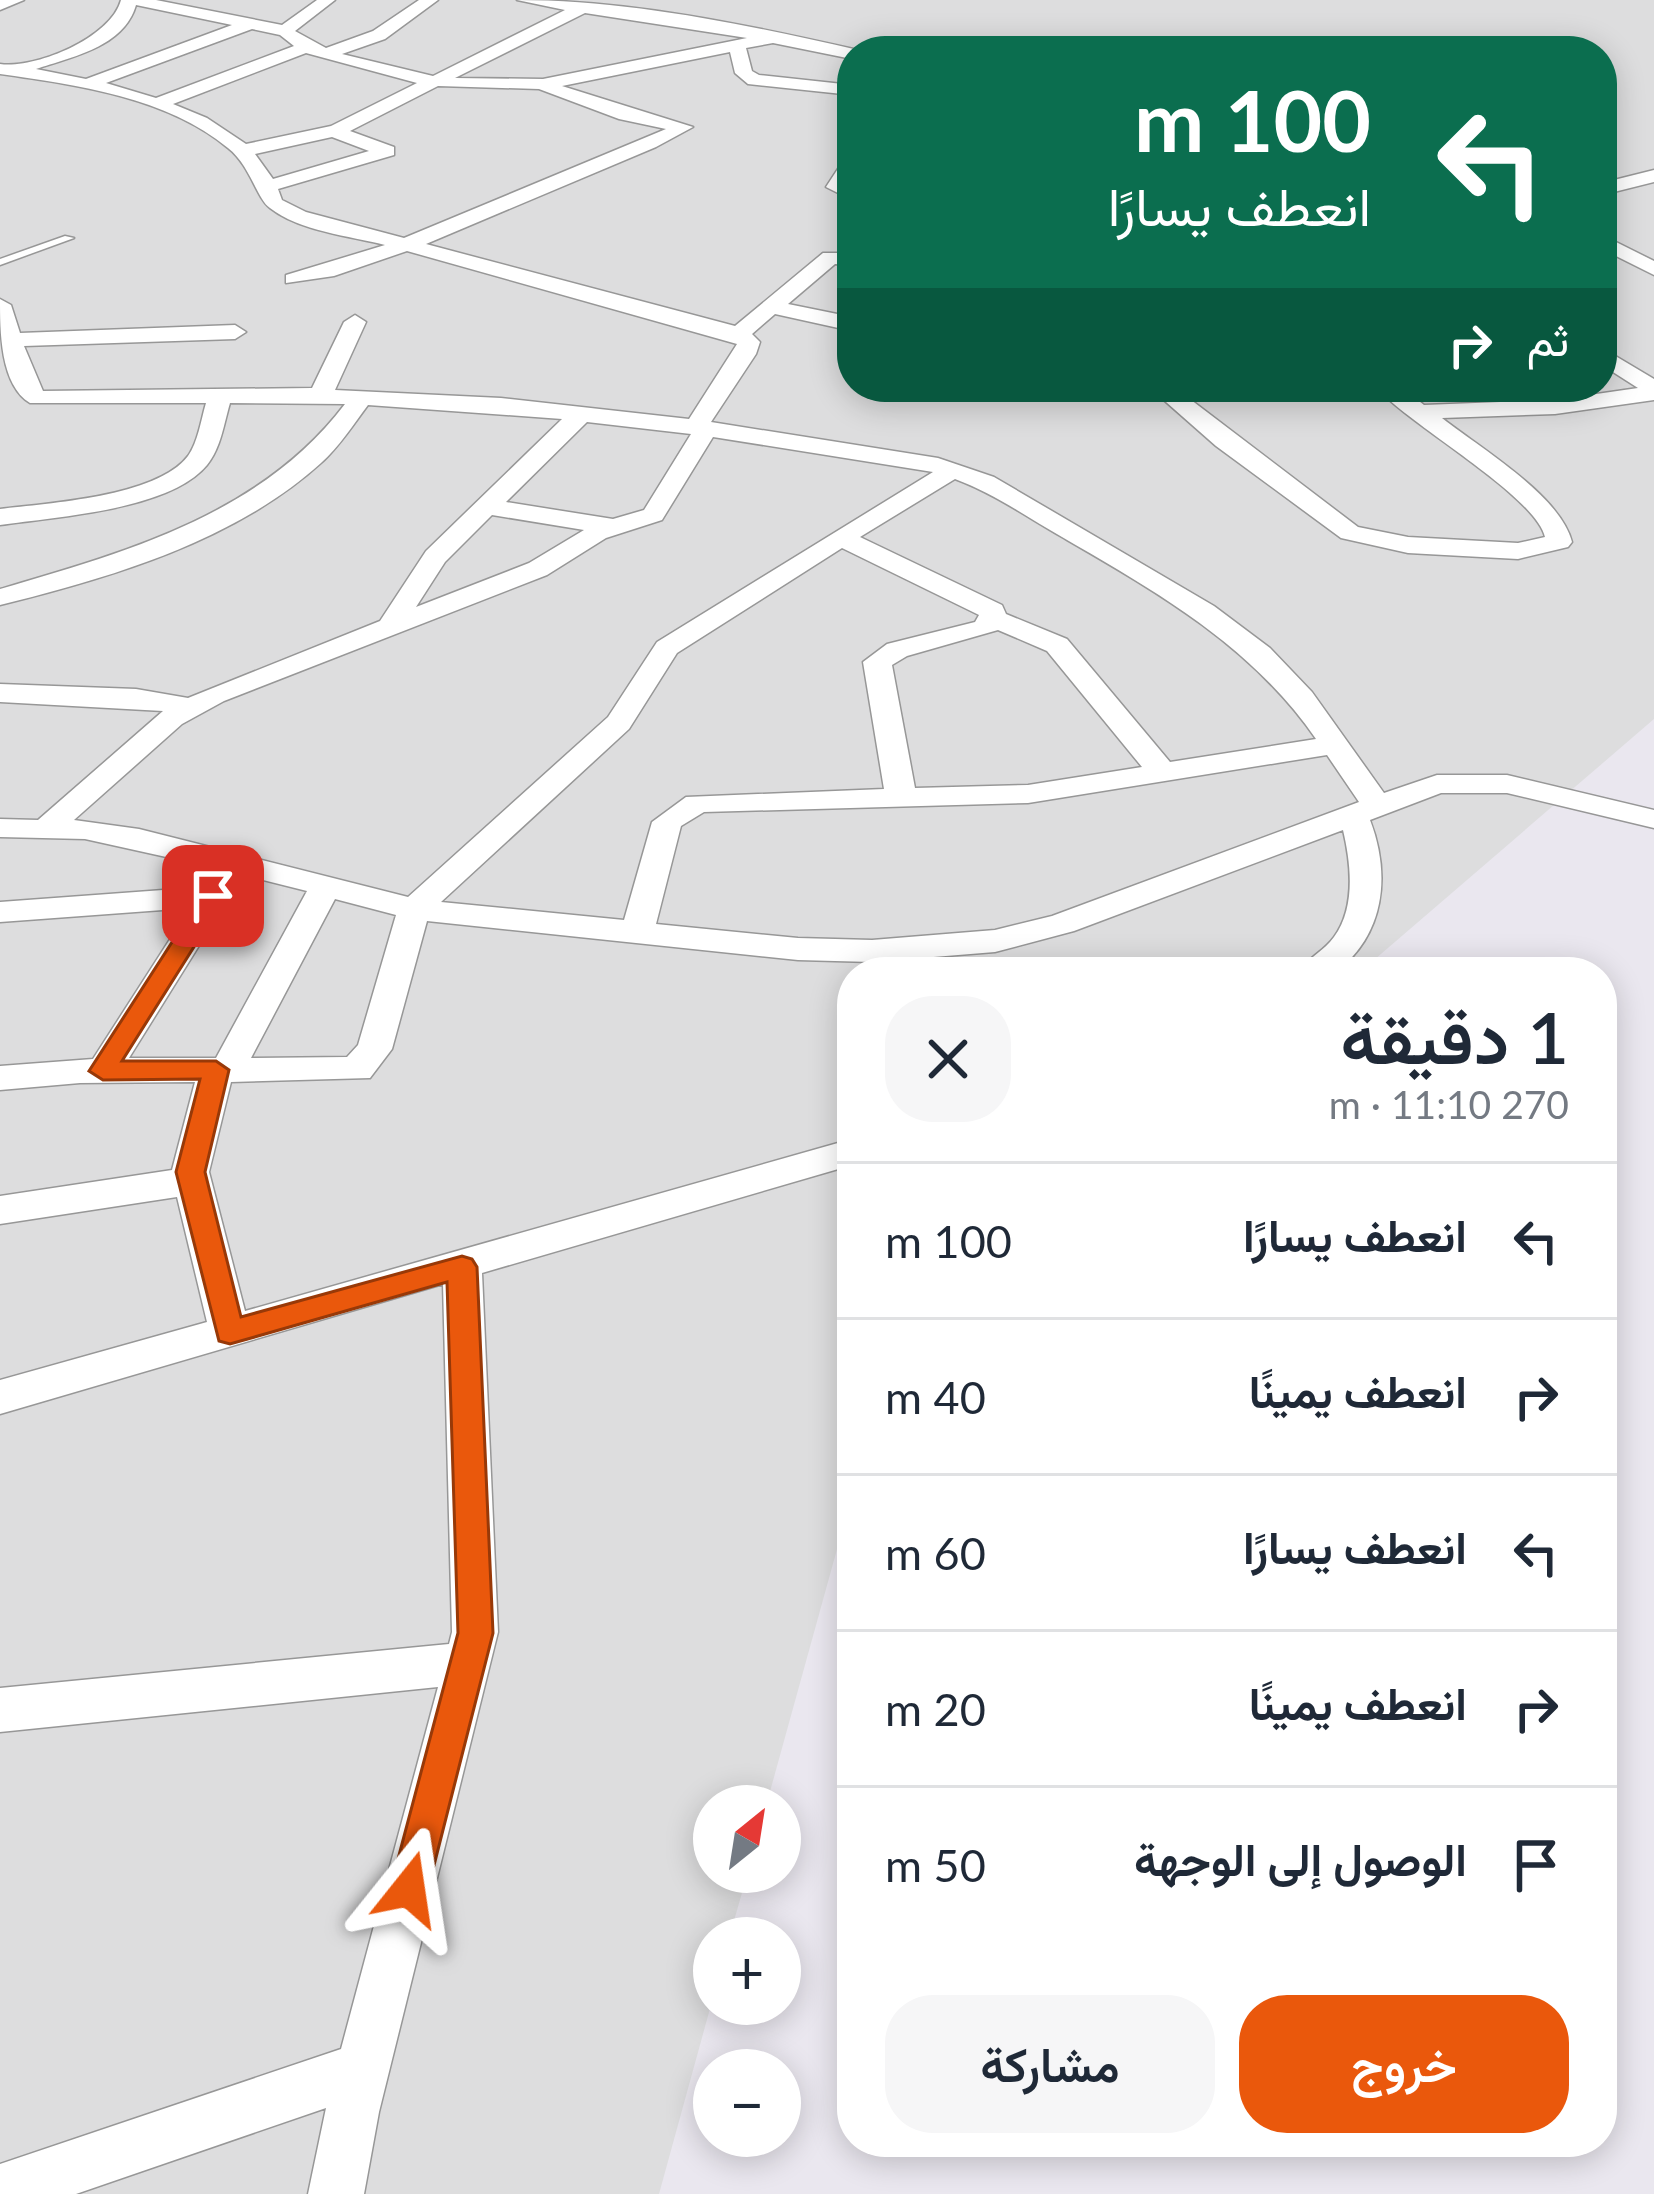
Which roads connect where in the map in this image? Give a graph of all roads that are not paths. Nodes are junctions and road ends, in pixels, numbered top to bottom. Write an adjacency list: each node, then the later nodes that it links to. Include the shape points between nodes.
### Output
1 (16, 0): 6 (street)
2 (327, 0): 9 (street)
3 (430, 0): 15 (street, via 366,42)
4 (525, 0): 7 (street)
5 (142, 1): 8 (street); 16 (street, via 110,33)
6 (0, 5)
7 (582, 8): 10 (street); 17 (street)
8 (251, 24): 9 (street); 19 (street)
9 (285, 31): 13 (street)
10 (774, 38): 11 (street); 12 (street)
11 (737, 44): 18 (street, via 744,73); 20 (street)
12 (806, 45): 14 (street); 18 (street)
13 (305, 47): 15 (street); 22 (street)
14 (837, 51)
15 (326, 54): 17 (street)
16 (9, 70): 19 (street)
17 (436, 81): 20 (street); 23 (street)
18 (763, 82): 21 (street)
19 (91, 83): 22 (street)
20 (543, 84): 29 (street, via 684,127)
21 (837, 89)
22 (153, 105): 24 (street)
23 (334, 131): 24 (street); 27 (street, via 387,151)
24 (247, 150): 27 (street)
25 (1654, 176): 26 (street)
26 (1617, 185)
27 (268, 186): 29 (street, via 274,203 299,216)
28 (69, 238): 32 (lane)
29 (410, 245): 34 (street); 40 (street)
30 (1617, 249): 33 (street)
31 (837, 258): 36 (street)
32 (0, 262)
33 (1653, 267)
34 (293, 279)
35 (0, 305): 41 (street)
36 (772, 307): 37 (street); 40 (street)
37 (837, 321)
38 (355, 322): 44 (street)
39 (235, 332): 41 (street)
40 (739, 334): 53 (street, via 749,342 745,354)
41 (12, 340): 45 (street, via 28,392 38,398)
42 (1617, 365): 43 (street)
43 (1654, 391): 47 (street)
44 (320, 396): 45 (street); 46 (street)
45 (220, 397): 56 (street, via 200,458 184,476)
46 (362, 397): 52 (street); 59 (street, via 317,454 237,509 136,554)
47 (1617, 397)
48 (1178, 402): 51 (street, via 1350,533 1518,551 1559,542 1555,525 1523,493)
49 (1407, 402): 51 (street)
50 (1586, 402): 51 (street)
51 (1420, 412)
52 (581, 414): 53 (street); 55 (street)
53 (701, 428): 54 (street); 57 (street, via 653,515)
54 (953, 470): 58 (street); 64 (street, via 1204,612 1260,654)
55 (491, 506): 57 (street); 61 (street, via 427,567)
56 (0, 518)
57 (613, 527): 61 (street, via 538,568)
58 (840, 537): 60 (street, via 977,602); 74 (street, via 667,648 619,723)
59 (0, 597)
60 (993, 619): 65 (street, via 1057,645); 66 (street, via 877,662)
61 (389, 628): 63 (street)
62 (0, 693): 63 (street)
63 (193, 707): 70 (street)
64 (1332, 745): 65 (street); 67 (street)
65 (1160, 769): 66 (street, via 1028,794)
66 (901, 797): 76 (street, via 697,803 679,811 667,821)
67 (1364, 808): 68 (street, via 1437,784 1507,784); 76 (street, via 1144,896 995,940 872,951); 77 (street, via 1366,893 1347,945)
68 (1654, 819)
69 (0, 828): 70 (street)
70 (46, 829): 71 (street, via 140,838)
71 (235, 863): 72 (street); 73 (street)
72 (326, 887): 74 (street); 78 (street)
73 (213, 896): 75 (street); 79 (street)
74 (414, 909): 76 (street); 78 (street, via 367,1061 357,1069)
75 (0, 912)
76 (637, 933)
77 (1333, 957)
78 (221, 1070): 79 (street); 82 (street)
79 (103, 1071): 80 (street)
80 (0, 1078)
81 (837, 1156): 84 (street)
82 (191, 1181): 83 (street); 85 (street)
83 (0, 1210)
84 (462, 1267): 85 (street); 87 (street, via 475,1633)
85 (230, 1332): 86 (street)
86 (0, 1397)
87 (467, 1663): 88 (street); 89 (street)
88 (0, 1710)
89 (362, 2069): 90 (street); 91 (street)
90 (1, 2188)
91 (336, 2194)

